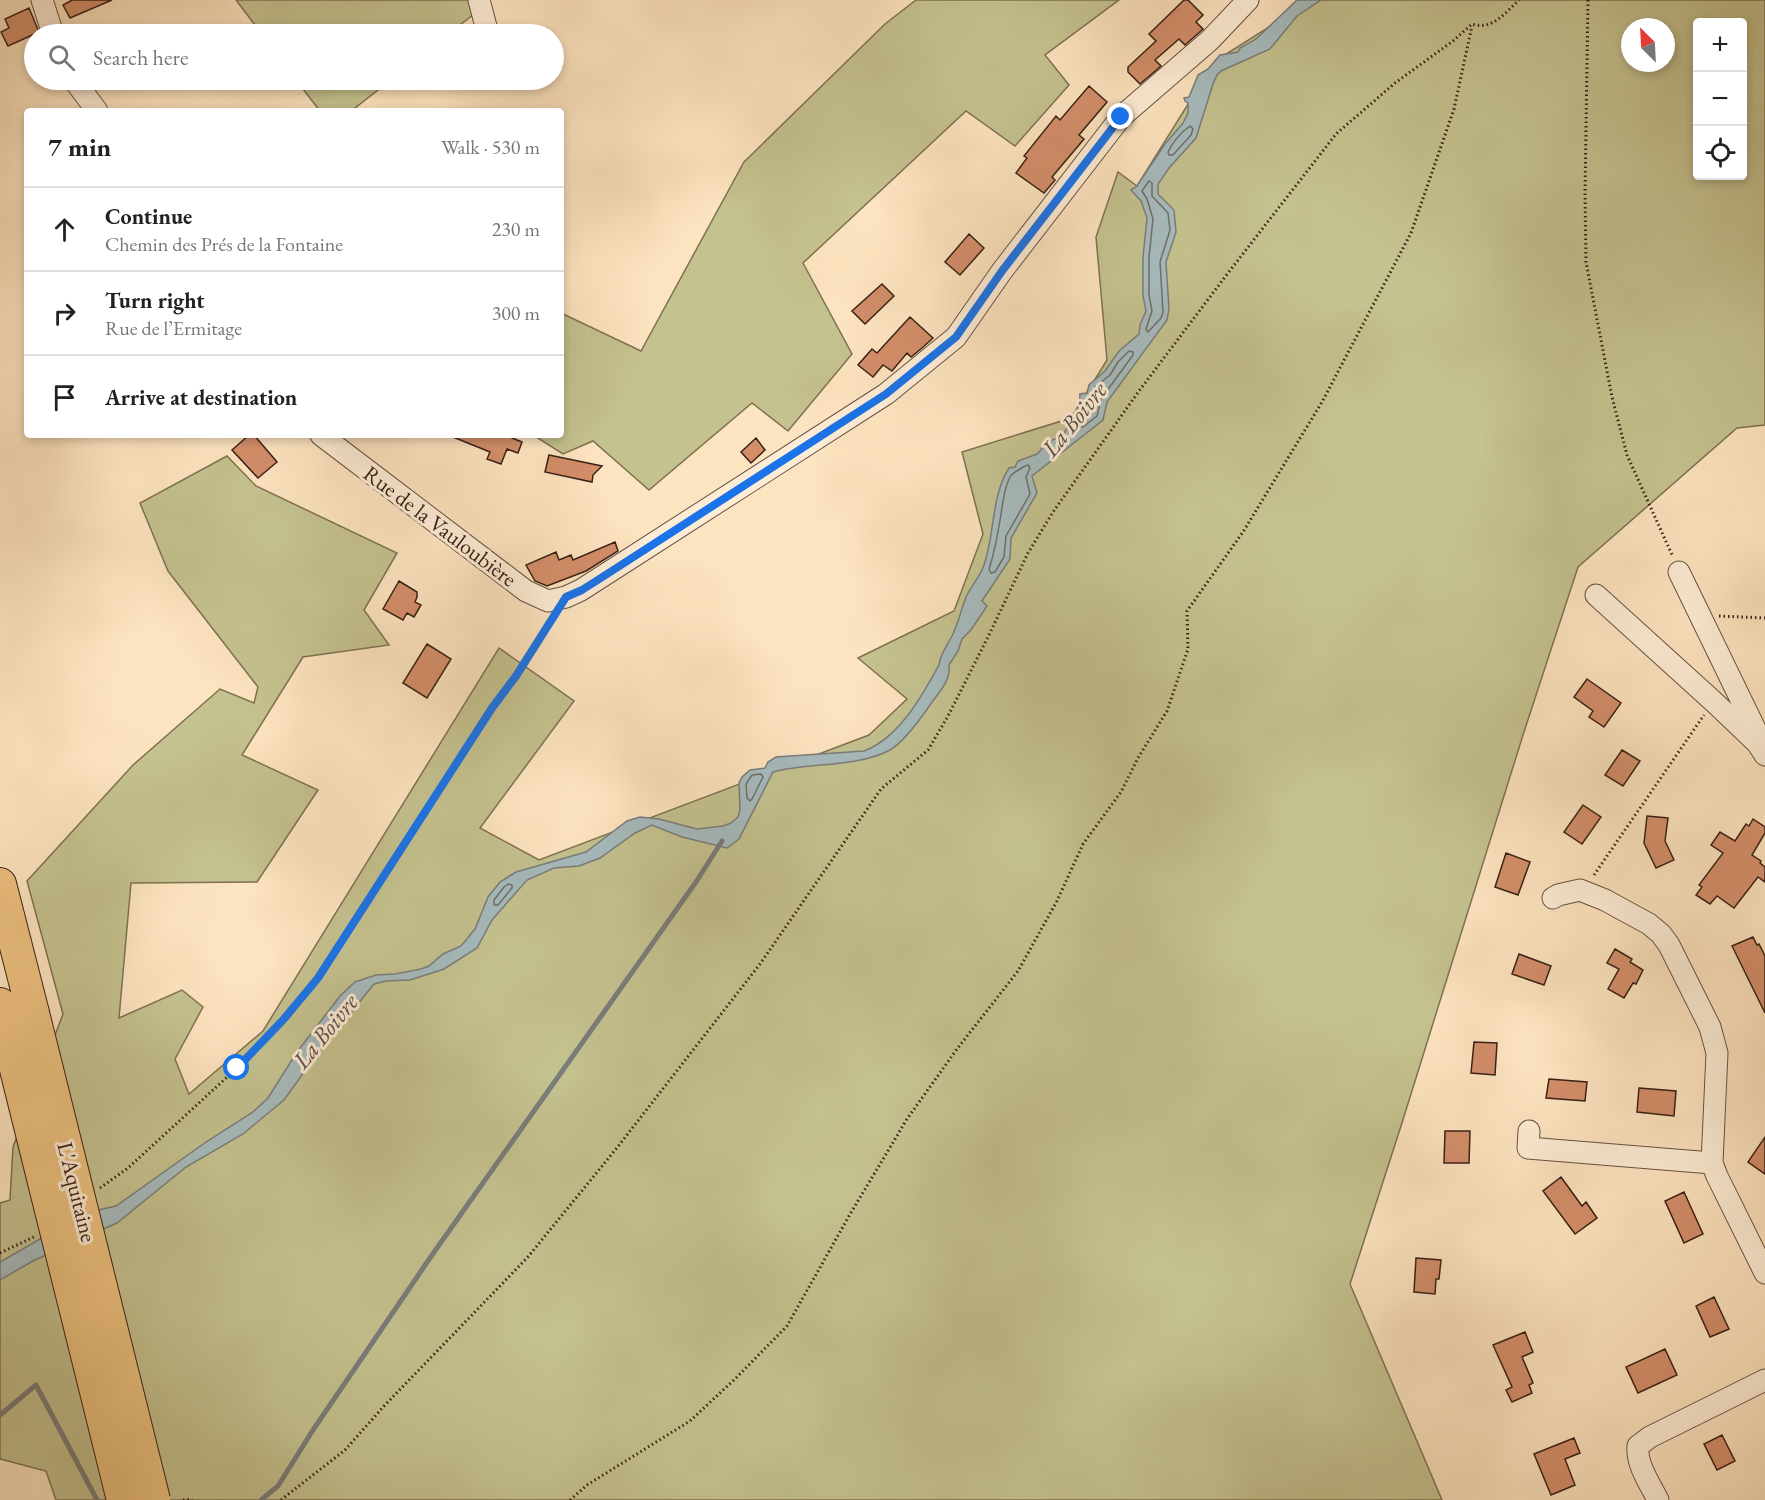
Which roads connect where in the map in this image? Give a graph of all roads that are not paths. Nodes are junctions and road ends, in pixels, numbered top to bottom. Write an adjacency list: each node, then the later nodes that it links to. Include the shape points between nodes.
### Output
1 (42, 0): 4 (street)
2 (479, 0): 5 (street)
3 (1248, 0): 8 (street, Rue de la Vauloubière, via 1210,40 1121,117 956,337 886,394 582,590 548,601 526,591)
4 (49, 24)
5 (485, 24)
6 (81, 90): 7 (street)
7 (95, 108)
8 (325, 438)
9 (1679, 572): 11 (street)
10 (1596, 595): 12 (street, via 1714,702)
11 (1765, 749)
12 (1765, 755)
13 (0, 884): 15 (highway, L'Aquitaine)
14 (1553, 898): 17 (street, via 1581,890 1649,924 1670,945 1710,1027 1717,1053)
15 (13, 1014): 20 (highway, L'Aquitaine, bridge); 21 (highway, L'Aquitaine, bridge)
16 (1528, 1131): 17 (street, via 1528,1148)
17 (1712, 1163): 18 (street)
18 (1765, 1274)
19 (1765, 1380): 22 (street, via 1638,1446 1639,1460)
20 (123, 1500)
21 (154, 1500)
22 (1658, 1500)

